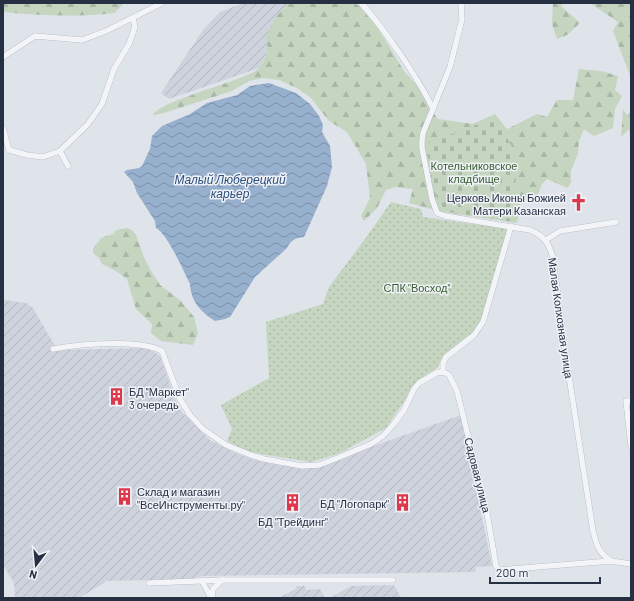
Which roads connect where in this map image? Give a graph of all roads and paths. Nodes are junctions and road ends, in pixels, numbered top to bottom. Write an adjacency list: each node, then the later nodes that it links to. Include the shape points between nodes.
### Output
1 (162, 3): 4 (street)
2 (361, 3): 6 (street, via 417,79)
3 (461, 3): 6 (street, via 462,20 454,52)
4 (133, 18): 5 (street, via 82,40 35,36); 8 (street, via 135,27 129,44 114,70 102,104 88,124)
5 (3, 57)
6 (433, 109): 11 (street, via 423,134 422,148 437,213)
7 (3, 128): 8 (street, via 9,150 43,158)
8 (60, 151): 9 (street)
9 (68, 166)
10 (616, 222): 12 (street, via 560,231)
11 (511, 226): 12 (street, via 530,230); 14 (street, via 484,322 474,335 446,357)
12 (546, 240): 17 (street, Малая Колхозная улица, via 553,258 593,531 602,554)
13 (53, 349): 14 (street, via 77,345 115,344 140,345 162,351 180,399 203,429 226,445 251,455 302,466 335,460 383,436 404,410 419,382)
14 (443, 372): 17 (street, Садовая улица, via 449,375 457,391 488,513 496,566 499,570)
15 (628, 401): 16 (street)
16 (631, 446)
17 (611, 561): 18 (street)
18 (631, 564)
19 (222, 580): 20 (street); 21 (street); 23 (street, via 213,589)
20 (393, 580)
21 (202, 581): 22 (street); 23 (street)
22 (149, 583)
23 (212, 598)

